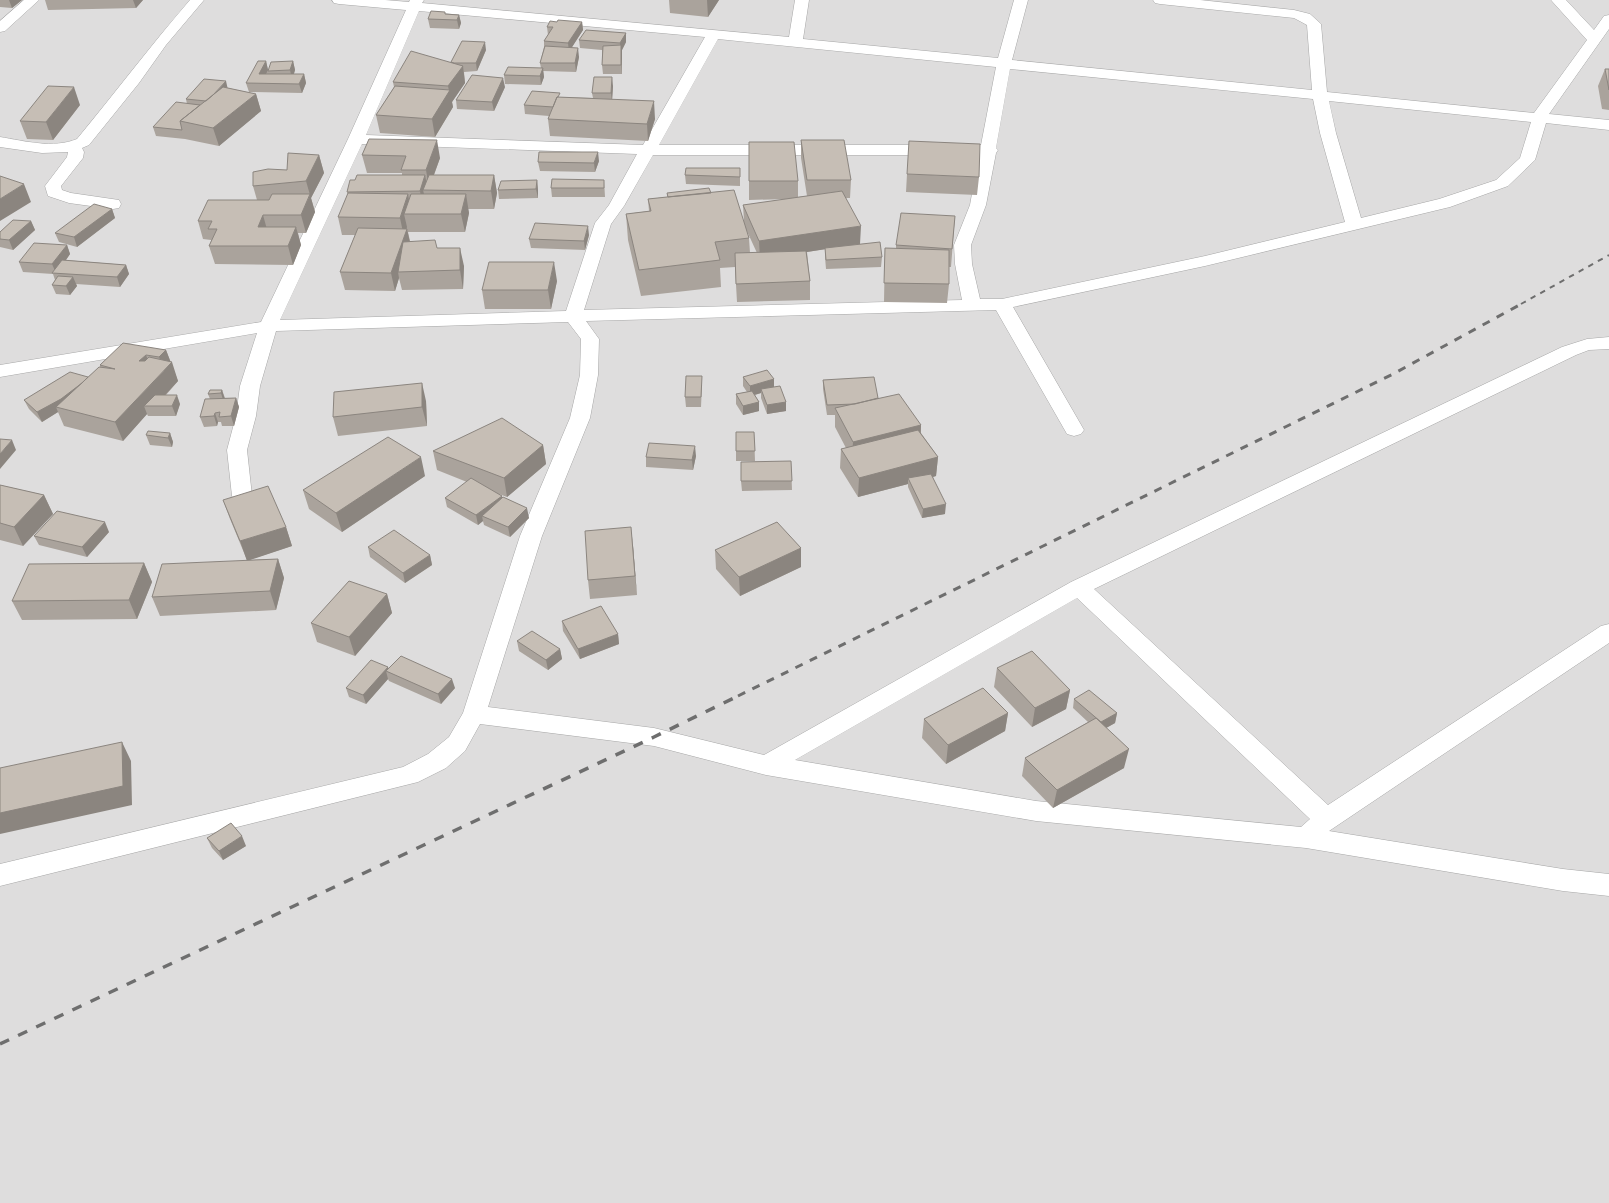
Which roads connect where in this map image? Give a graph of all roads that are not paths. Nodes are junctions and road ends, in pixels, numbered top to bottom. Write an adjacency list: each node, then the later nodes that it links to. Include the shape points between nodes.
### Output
1 (32, 0): 10 (street)
2 (197, 0): 20 (street, via 83,142)
3 (339, 0): 8 (street)
4 (802, 0): 13 (street)
5 (1021, 0): 14 (street)
6 (1160, 0): 15 (street, via 1304,16 1314,24)
7 (1558, 0): 12 (street)
8 (416, 4): 11 (street); 18 (street)
9 (1609, 19): 12 (street)
10 (0, 28)
11 (714, 34): 13 (street); 21 (street)
12 (1594, 39): 16 (street)
13 (795, 42): 14 (street)
14 (1003, 63): 15 (street); 22 (street)
15 (1320, 95): 16 (street); 24 (street, via 1328,134)
16 (1540, 116): 17 (street); 24 (street, via 1527,160 1502,183 1444,202)
17 (1609, 125)
18 (356, 139): 21 (street); 28 (street)
19 (0, 142): 20 (street, via 56,149)
20 (73, 147): 23 (street, via 76,152 75,158 53,186 54,193 69,198)
21 (648, 150): 22 (street); 27 (street, via 603,224)
22 (990, 150): 26 (street, via 976,213 964,236 962,251)
23 (113, 204)
24 (1354, 223): 25 (street, via 1205,261)
25 (1002, 304): 26 (street); 31 (street)
26 (972, 305): 27 (street)
27 (573, 316): 28 (street); 35 (street, via 590,340 589,375 580,418 531,536)
28 (268, 326): 30 (street); 32 (street, via 250,386 246,416 237,450)
29 (1609, 342): 33 (street, via 1569,351)
30 (0, 371)
31 (1074, 430)
32 (242, 496)
33 (1079, 587): 36 (street); 37 (street)
34 (1609, 632): 37 (street)
35 (474, 714): 36 (street, via 654,737); 39 (street, via 457,744 437,761 409,775)
36 (766, 765): 38 (street, via 1036,811)
37 (1326, 818): 38 (street)
38 (1306, 838): 40 (street, via 1563,880)
39 (0, 875)
40 (1609, 885)

